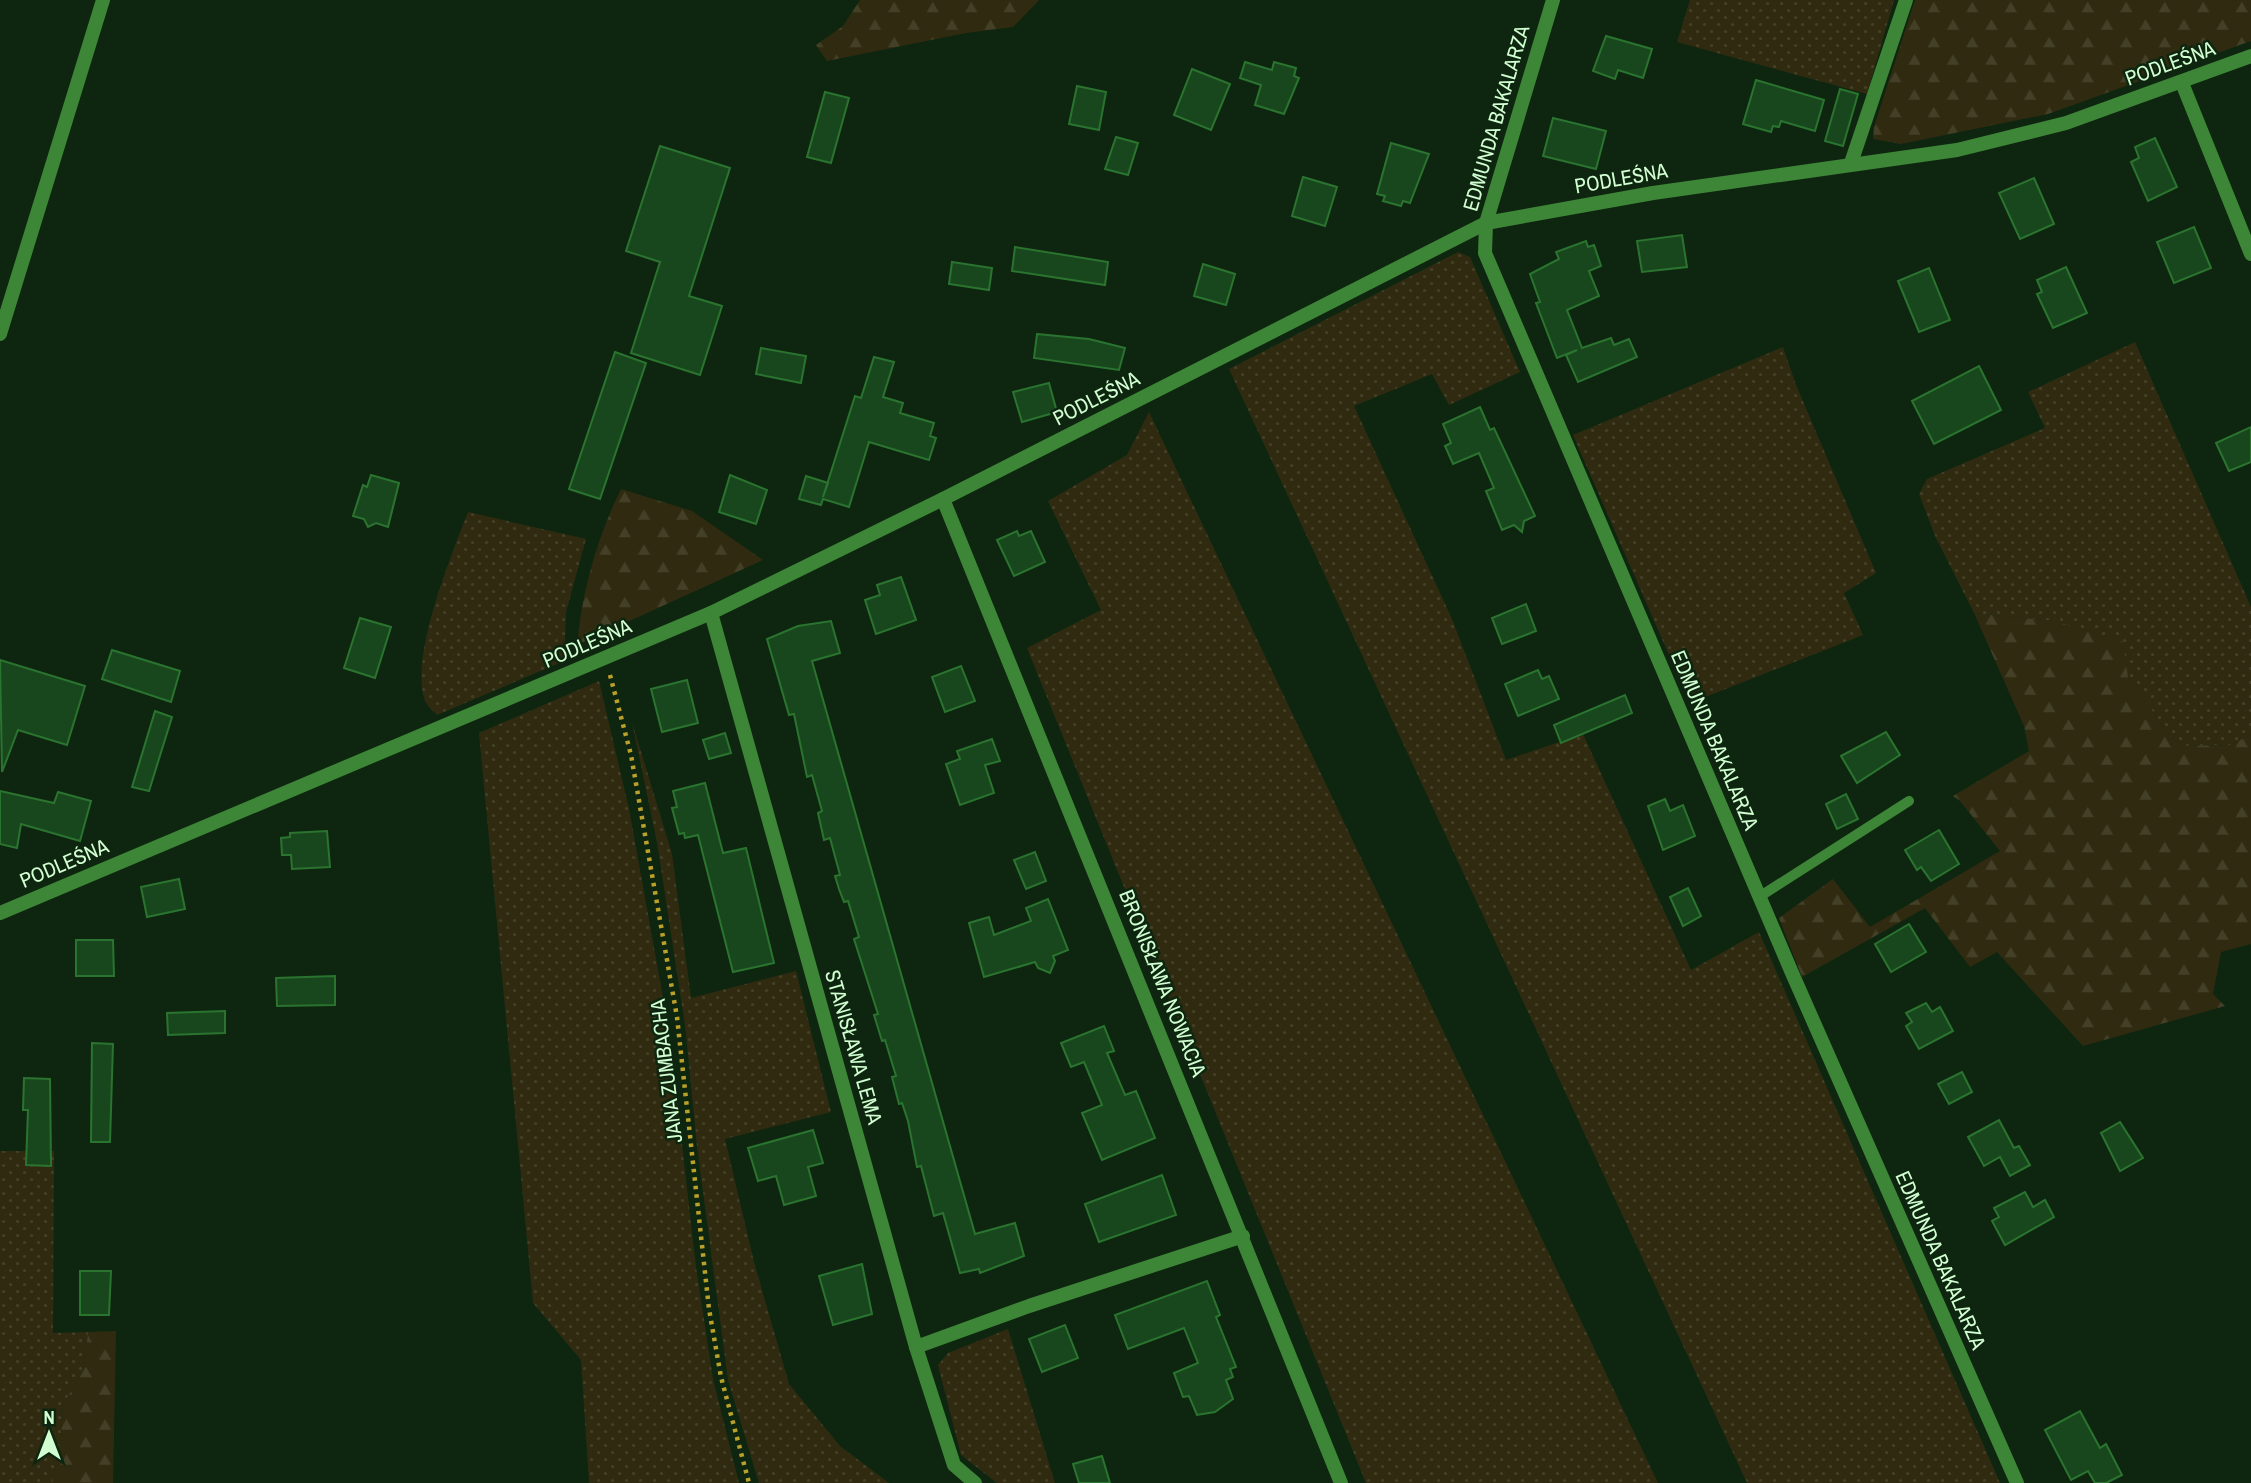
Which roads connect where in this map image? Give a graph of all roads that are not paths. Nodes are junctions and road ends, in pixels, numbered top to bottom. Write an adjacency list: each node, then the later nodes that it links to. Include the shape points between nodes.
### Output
1 (103, 0): 9 (street)
2 (1553, 0): 7 (street, EDMUNDA BAKALARZA)
3 (1906, 0): 6 (street)
4 (2251, 55): 5 (street, PODLEŚNA)
5 (2182, 83): 6 (street, PODLEŚNA, via 2066,122 1957,150); 8 (street)
6 (1851, 163): 7 (street, PODLEŚNA)
7 (1486, 223): 10 (street, PODLEŚNA); 13 (street, EDMUNDA BAKALARZA, via 1485,253)
8 (2251, 254)
9 (0, 334)
10 (943, 499): 11 (street, PODLEŚNA); 15 (street, BRONISŁAWA NOWACIA)
11 (711, 613): 14 (street, PODLEŚNA); 16 (street, STANISŁAWA LEMA)
12 (1909, 802): 13 (lane)
13 (1759, 897): 19 (street, EDMUNDA BAKALARZA)
14 (0, 913)
15 (1243, 1236): 16 (street); 18 (street, BRONISŁAWA NOWACIA)
16 (916, 1348): 17 (street, STANISŁAWA LEMA, via 954,1465)
17 (975, 1483)
18 (1341, 1483)
19 (2017, 1483)

